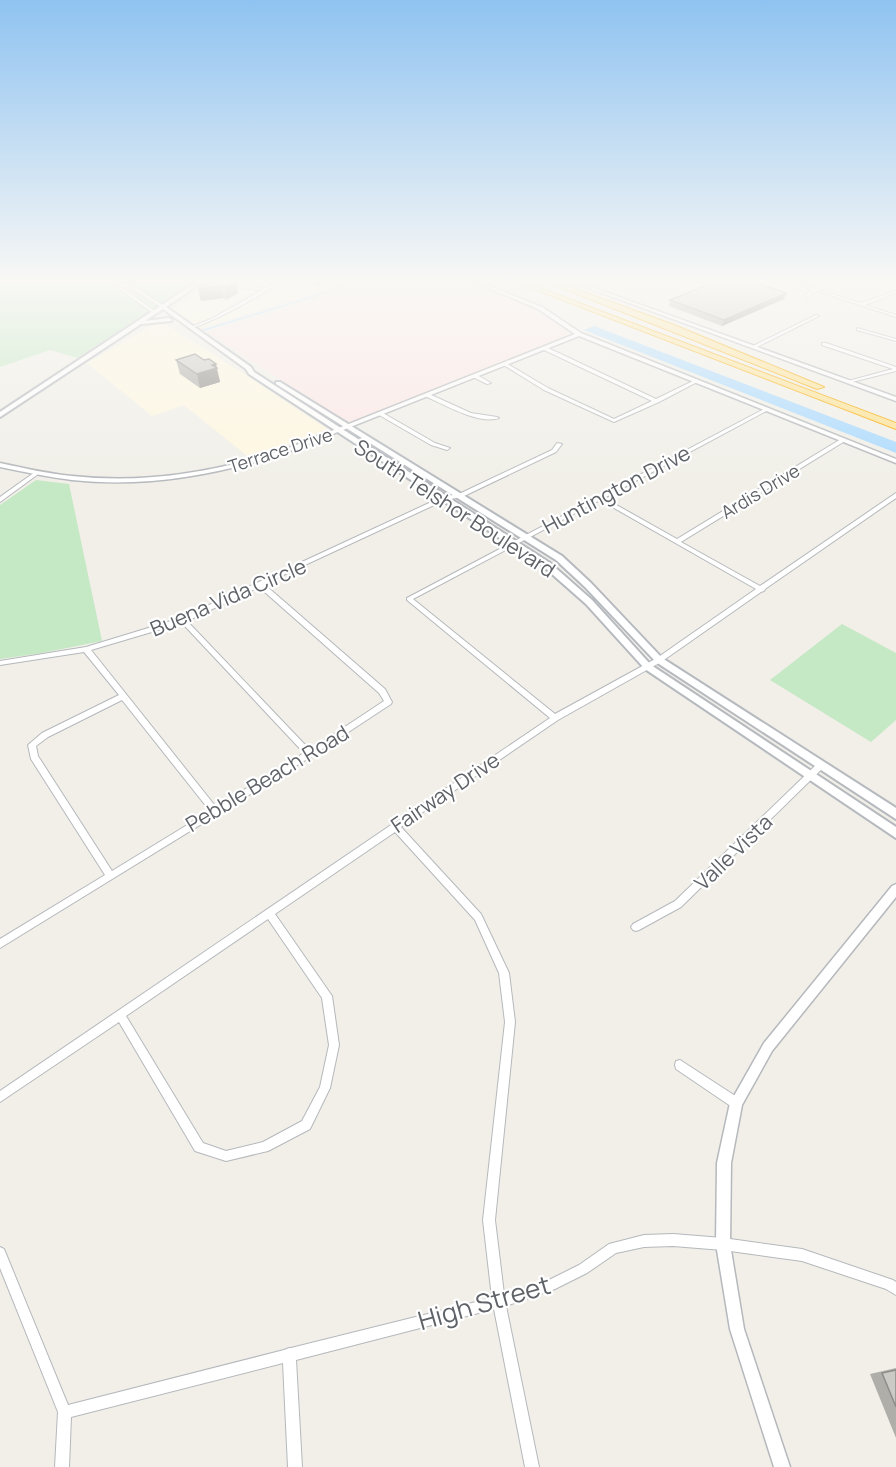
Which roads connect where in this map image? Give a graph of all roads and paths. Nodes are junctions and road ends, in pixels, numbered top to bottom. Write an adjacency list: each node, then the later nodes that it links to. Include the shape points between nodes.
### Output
1 (100, 347): 24 (main road)
2 (218, 347): 11 (main road, South Telshor Boulevard)
3 (613, 347): 15 (street)
4 (692, 347): 27 (highway)
5 (709, 347): 21 (highway)
6 (721, 347): 21 (highway)
7 (757, 347): 16 (street)
8 (835, 347): 12 (street)
9 (544, 348): 10 (street, Terrace Drive); 20 (street)
10 (504, 364): 13 (street, Terrace Drive); 20 (street, via 614,421)
11 (249, 368): 14 (main road, South Telshor Boulevard, via 260,371); 14 (main road, South Telshor Boulevard, via 251,373)
12 (896, 369): 16 (street)
13 (475, 376): 17 (street); 18 (street, Terrace Drive)
14 (268, 380): 28 (main road, South Telshor Boulevard); 29 (main road, South Telshor Boulevard)
15 (697, 381): 20 (street); 22 (street)
16 (850, 382): 19 (street)
17 (489, 383)
18 (428, 395): 23 (street, Terrace Drive); 26 (street, via 481,418)
19 (896, 399)
20 (657, 401)
21 (861, 404): 25 (highway)
22 (768, 409): 30 (street); 39 (street, Huntington Drive)
23 (381, 414): 28 (street, Terrace Drive); 32 (street)
24 (0, 415)
25 (896, 417)
26 (497, 418)
27 (896, 426)
28 (348, 427): 29 (street, Terrace Drive); 37 (main road, South Telshor Boulevard)
29 (338, 431): 35 (street, Terrace Drive, via 261,460 193,476 142,482 83,481); 38 (main road, South Telshor Boulevard)
30 (843, 440): 33 (street); 42 (street, Ardis Drive)
31 (559, 444): 37 (street, Buena Vida Circle, via 554,451)
32 (447, 448)
33 (896, 461)
34 (0, 465): 35 (street, Terrace Drive)
35 (35, 474): 40 (street)
36 (896, 495): 45 (street, Fairway Drive)
37 (460, 496): 38 (street, Buena Vida Circle); 41 (main road, South Telshor Boulevard)
38 (444, 498): 43 (main road, South Telshor Boulevard); 44 (street, Buena Vida Circle)
39 (600, 498): 41 (street, Huntington Drive); 42 (street)
40 (0, 500)
41 (526, 536): 43 (street, Huntington Drive); 48 (main road, South Telshor Boulevard, via 559,558 588,585)
42 (678, 541): 45 (street)
43 (514, 543): 50 (main road, South Telshor Boulevard, via 547,565 588,602); 52 (street, Huntington Drive, via 409,599)
44 (261, 585): 46 (street, Buena Vida Circle); 53 (street, Pebble Beach Road, via 382,691 388,702)
45 (762, 590): 48 (street, Fairway Drive)
46 (183, 620): 47 (street, Buena Vida Circle); 53 (street)
47 (86, 649): 49 (street, Buena Vida Circle); 51 (street)
48 (659, 660): 50 (street, Fairway Drive); 54 (main road, South Telshor Boulevard)
49 (0, 663)
50 (648, 667): 52 (street, Fairway Drive); 55 (main road, South Telshor Boulevard)
51 (124, 696): 56 (street); 62 (street, via 45,735 33,745 34,757)
52 (555, 718): 59 (street, Fairway Drive)
53 (309, 754): 56 (street, Pebble Beach Road)
54 (821, 765): 55 (street, Valle Vista); 57 (main road, South Telshor Boulevard)
55 (811, 776): 58 (main road, South Telshor Boulevard); 65 (street, Valle Vista, via 678,904)
56 (214, 810): 62 (street, Pebble Beach Road)
57 (895, 813)
58 (882, 823): 60 (main road, South Telshor Boulevard); 61 (main road)
59 (395, 826): 64 (street, Fairway Drive); 74 (street, via 478,917 504,973 510,1022 489,1220)
60 (896, 833)
61 (896, 841)
62 (110, 875): 66 (street, Pebble Beach Road)
63 (896, 889): 70 (street, via 768,1047)
64 (269, 913): 67 (street, Fairway Drive); 67 (street, via 327,996 334,1045 325,1088 306,1125 264,1147 226,1156 200,1147)
65 (636, 927)
66 (0, 944)
67 (120, 1015): 69 (street, Fairway Drive)
68 (680, 1065): 70 (street)
69 (0, 1097)
70 (735, 1103): 71 (street, via 724,1163)
71 (723, 1244): 73 (street, High Street, via 802,1255); 74 (street, High Street, via 644,1241 613,1248 551,1286); 80 (street, via 737,1329)
72 (0, 1253): 76 (street)
73 (896, 1289)
74 (499, 1302): 75 (street, High Street); 79 (street)
75 (289, 1354): 76 (street, High Street); 78 (street)
76 (65, 1412): 77 (street)
77 (62, 1467)
78 (294, 1467)
79 (532, 1467)
80 (782, 1467)

